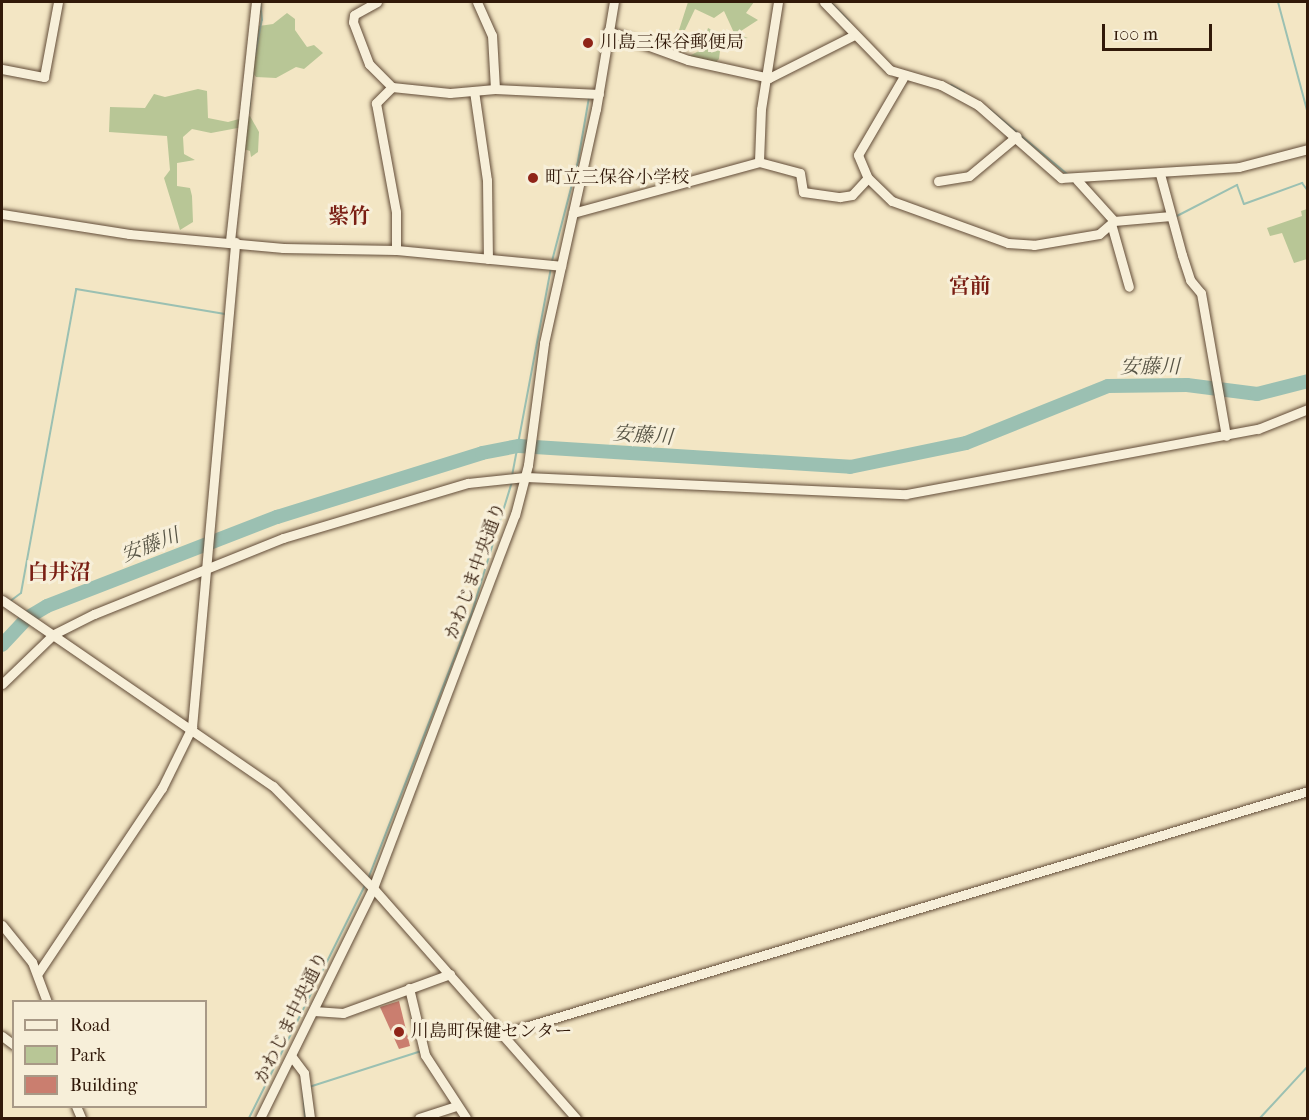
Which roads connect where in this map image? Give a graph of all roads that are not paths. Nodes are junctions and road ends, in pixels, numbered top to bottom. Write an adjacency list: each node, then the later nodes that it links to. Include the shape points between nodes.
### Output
1 (58, 2): 10 (street, via 44,77)
2 (256, 2): 28 (street)
3 (377, 2): 13 (street, via 354,15 353,22 369,64)
4 (477, 2): 14 (street, via 492,34)
5 (614, 2): 8 (street, かわじま中央通り)
6 (778, 2): 11 (street)
7 (824, 2): 9 (street)
8 (608, 31): 11 (street, via 688,60); 16 (street, かわじま中央通り)
9 (854, 35): 11 (street, via 774,77); 12 (street)
10 (2, 69)
11 (766, 77): 19 (street)
12 (903, 78): 17 (street, via 941,85); 21 (street, via 858,155)
13 (392, 87): 15 (street); 29 (street, via 376,103 396,212)
14 (495, 88): 15 (street); 16 (street)
15 (474, 91): 30 (street, via 487,180)
16 (599, 94): 24 (street, かわじま中央通り)
17 (1017, 136): 22 (street, via 1061,178); 23 (street, via 969,176)
18 (1308, 149): 20 (street, via 1239,167)
19 (759, 162): 21 (street, via 800,173 803,192 852,195); 24 (street)
20 (1160, 174): 22 (street); 26 (street)
21 (868, 178): 27 (street, via 898,204 1008,243 1044,244 1099,234)
22 (1077, 180): 27 (street)
23 (939, 181)
24 (573, 213): 31 (street, かわじま中央通り)
25 (2, 214): 28 (street, via 129,234)
26 (1172, 216): 27 (street); 34 (street, via 1190,280 1201,293)
27 (1113, 224): 32 (street)
28 (233, 241): 29 (street); 36 (street)
29 (396, 250): 30 (street)
30 (488, 259): 31 (street)
31 (561, 266): 35 (street, かわじま中央通り)
32 (1129, 287)
33 (1308, 409): 34 (street, via 1269,426)
34 (1226, 435): 35 (street, via 894,495)
35 (525, 477): 36 (street, via 468,483 356,515); 42 (street, かわじま中央通り, via 487,594)
36 (205, 568): 38 (street); 40 (street)
37 (2, 600): 38 (street)
38 (54, 634): 39 (street); 40 (street)
39 (2, 684)
40 (192, 727): 42 (street, via 273,786); 44 (street, via 162,788)
41 (1308, 791): 49 (street)
42 (373, 888): 45 (street); 48 (street, かわじま中央通り)
43 (2, 925): 44 (street)
44 (38, 973): 47 (street)
45 (450, 974): 46 (street); 49 (street)
46 (410, 988): 48 (street, via 343,1013); 51 (street, via 420,1042)
47 (46, 1000)
48 (314, 1011): 50 (street, かわじま中央通り)
49 (505, 1033): 56 (street)
50 (292, 1056): 52 (street, かわじま中央通り); 53 (street, via 304,1073)
51 (456, 1106): 54 (street); 55 (street)
52 (260, 1119)
53 (310, 1119)
54 (419, 1119)
55 (466, 1119)
56 (576, 1119)

